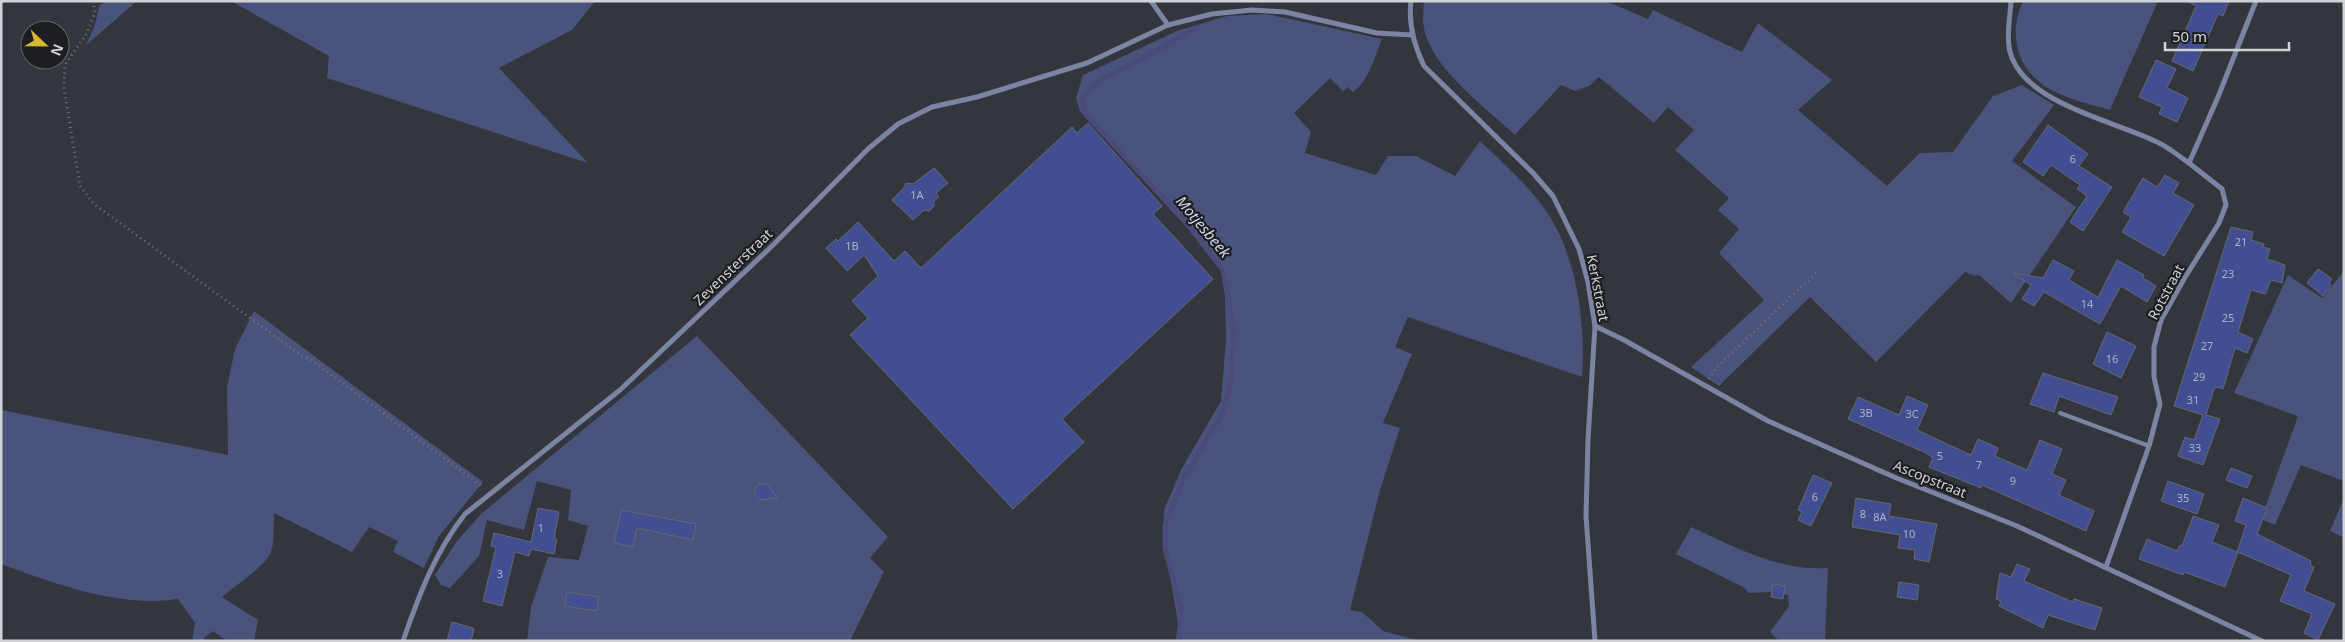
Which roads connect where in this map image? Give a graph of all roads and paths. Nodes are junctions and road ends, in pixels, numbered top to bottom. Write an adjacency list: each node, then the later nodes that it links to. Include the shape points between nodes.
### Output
1 (93, 1): 14 (path, via 95,12 87,33 65,65 64,88 80,186 94,204)
2 (1151, 1): 6 (street)
3 (1412, 1): 7 (street, Kerkstraat)
4 (2011, 1): 8 (street, Rotstraat, via 2008,36 2012,58 2029,82 2071,107 2158,142)
5 (2256, 1): 8 (street)
6 (1168, 25): 7 (street, Zevensterstraat, via 1212,14 1252,10 1284,12 1377,33); 14 (street, Zevensterstraat, via 1087,63 977,97 932,107 898,124 868,149 620,390)
7 (1412, 35): 10 (street, Kerkstraat, via 1424,66 1533,172 1553,196 1579,249)
8 (2189, 163): 13 (street, Rotstraat, via 2222,189 2226,204 2220,223 2162,320 2154,354 2154,377 2160,404)
9 (1818, 270): 11 (path, via 1716,368)
10 (1595, 326): 11 (street, Ascopstraat); 17 (street, Kerkstraat, via 1586,516)
11 (1704, 386): 15 (street, Ascopstraat, via 1768,421)
12 (2060, 414): 13 (lane)
13 (2149, 446): 15 (street, Rotstraat)
14 (492, 494): 16 (street, Zevensterstraat, via 466,514 450,533 420,591)
15 (2106, 567): 18 (street, Ascopstraat)
16 (403, 641)
17 (1594, 641)
18 (2262, 641)

